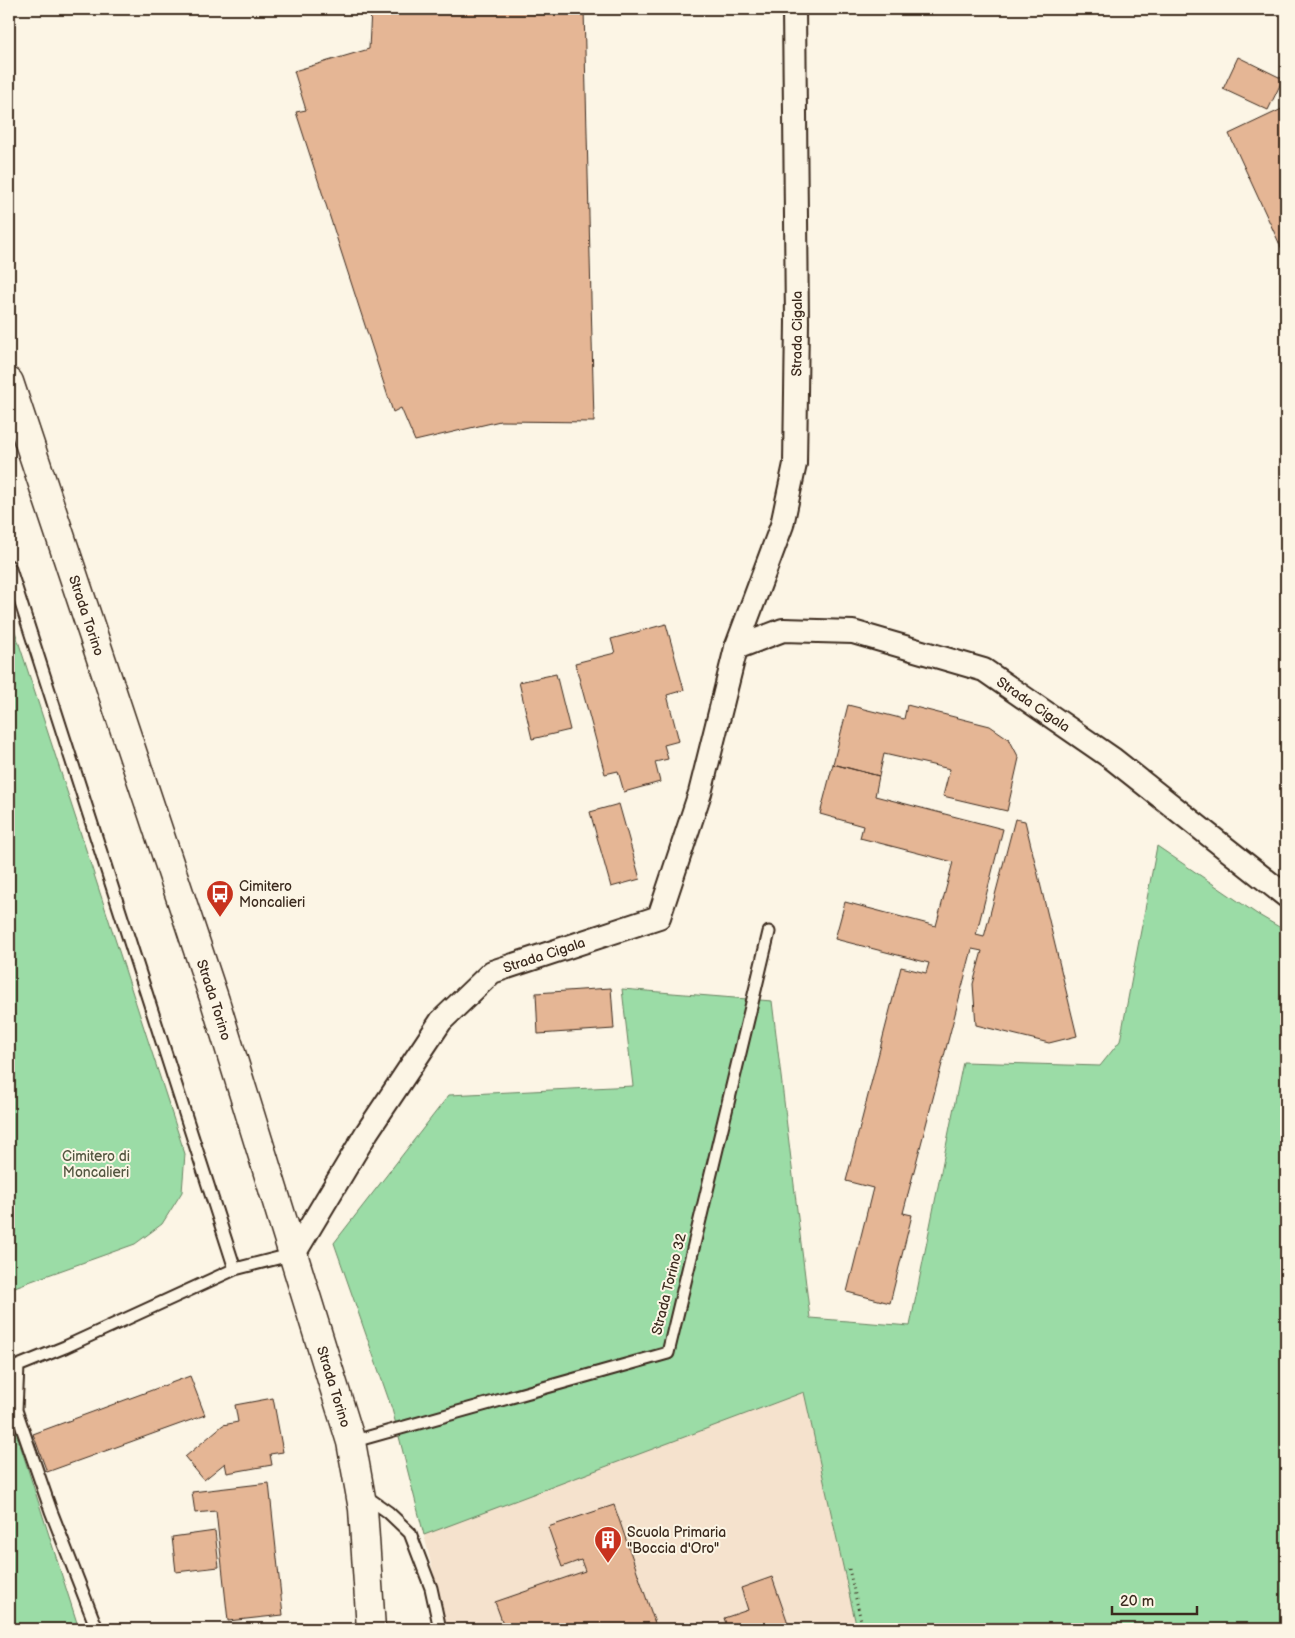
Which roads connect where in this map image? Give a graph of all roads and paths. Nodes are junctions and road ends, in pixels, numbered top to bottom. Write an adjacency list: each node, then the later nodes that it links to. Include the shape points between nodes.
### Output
1 (794, 9): 4 (street, Strada Cigala, via 795,464 782,525)
2 (9, 382): 7 (main road, Strada Torino, via 215,1000)
3 (9, 566): 8 (lane)
4 (736, 648): 5 (street, Strada Cigala, via 783,630 853,632 984,670 1113,758); 7 (street, Strada Cigala, via 700,793 659,917 492,972 441,1022 366,1132)
5 (1286, 896)
6 (770, 932): 9 (lane, Strada Torino 32, via 668,1354)
7 (294, 1254): 8 (lane); 9 (main road, Strada Torino)
8 (235, 1269): 12 (lane, via 18,1366 16,1410)
9 (351, 1442): 10 (main road, Strada Torino)
10 (360, 1492): 13 (main road, Strada Torino); 14 (lane, via 410,1533 431,1588)
11 (849, 1569): 15 (path)
12 (97, 1629)
13 (370, 1629)
14 (440, 1629)
15 (863, 1629)

